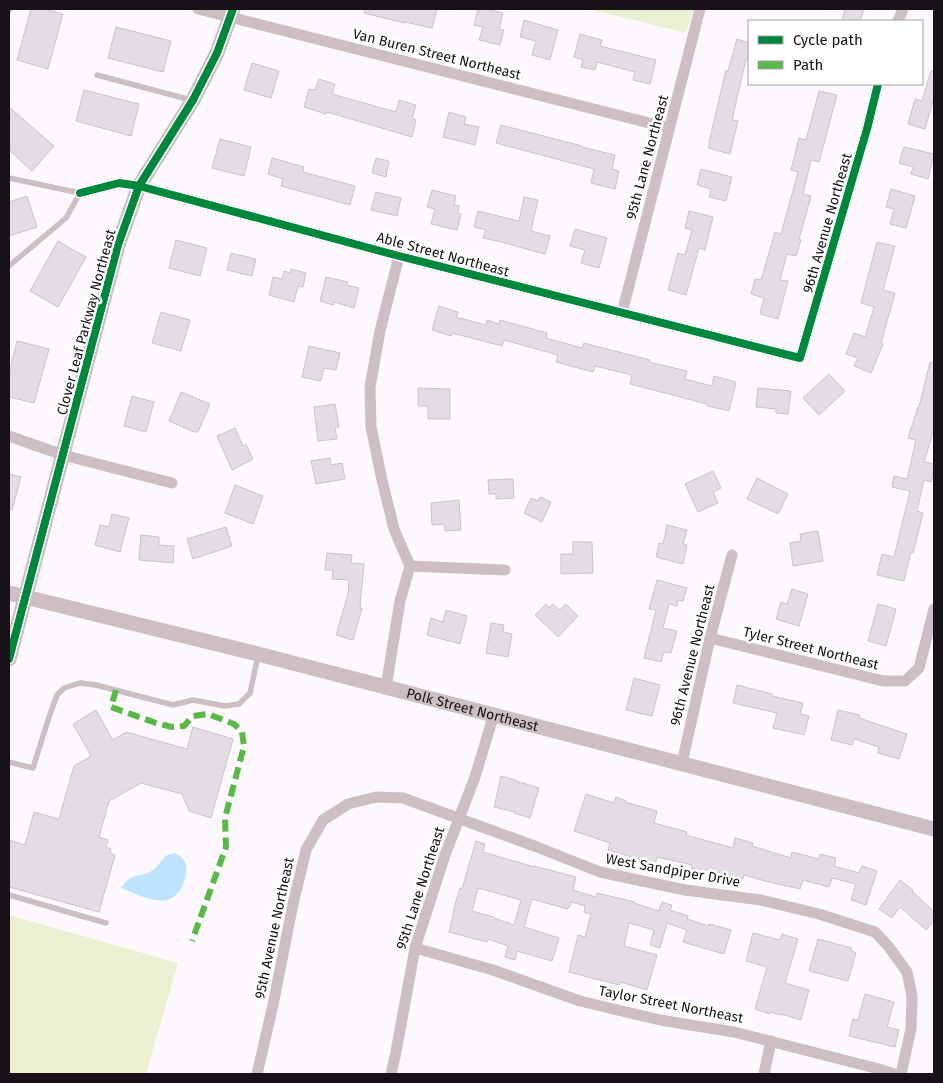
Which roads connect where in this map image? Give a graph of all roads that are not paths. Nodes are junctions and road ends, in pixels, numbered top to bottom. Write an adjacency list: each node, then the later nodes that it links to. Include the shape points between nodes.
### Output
1 (198, 9): 3 (street, Van Buren Street Northeast)
2 (700, 9): 7 (street, 95th Lane Northeast)
3 (232, 13): 6 (street, Clover Leaf Parkway Northeast, via 217,54); 7 (street, Van Buren Street Northeast)
4 (97, 75): 6 (lane)
5 (877, 89): 14 (street, 96th Avenue Northeast)
6 (193, 100): 9 (street, Clover Leaf Parkway Northeast)
7 (669, 128): 13 (street, 95th Lane Northeast)
8 (9, 178): 10 (lane)
9 (139, 186): 10 (street, Able Street Northeast, via 119,183); 11 (street, Able Street Northeast); 16 (street, Clover Leaf Parkway Northeast, via 118,245)
10 (80, 192): 12 (lane, via 66,218)
11 (399, 256): 13 (street, Able Street Northeast); 19 (street, via 380,331 370,387 370,411 394,529)
12 (9, 266)
13 (622, 313): 14 (street, Able Street Northeast)
14 (800, 358)
15 (9, 436): 16 (street)
16 (63, 455): 17 (street); 22 (street, Clover Leaf Parkway Northeast)
17 (172, 483)
18 (732, 554): 24 (street, 96th Avenue Northeast)
19 (410, 566): 20 (street); 27 (street, via 400,601)
20 (505, 570)
21 (9, 593): 22 (street, Polk Street Northeast)
22 (26, 597): 25 (street, Polk Street Northeast); 26 (street, Clover Leaf Parkway Northeast)
23 (934, 609): 24 (street, Tyler Street Northeast, via 919,668 906,681 883,681)
24 (710, 638): 30 (street, 96th Avenue Northeast)
25 (258, 654): 27 (street, Polk Street Northeast); 29 (lane, via 250,693 239,704 225,706 193,700 173,705 96,684 80,683 64,688 57,696 49,717 34,768)
26 (9, 660)
27 (386, 687): 28 (street, Polk Street Northeast)
28 (494, 714): 30 (street, Polk Street Northeast); 32 (street, 95th Lane Northeast)
29 (9, 762)
30 (682, 763): 33 (street, Polk Street Northeast)
31 (348, 804): 32 (street, West Sandpiper Drive, via 376,797 403,798); 38 (street, 95th Avenue Northeast, via 323,820 306,850)
32 (459, 818): 36 (street, 95th Lane Northeast); 42 (street, West Sandpiper Drive, via 600,872 685,890 761,900 875,932 907,972 912,996 911,1029)
33 (934, 829)
34 (9, 895): 35 (lane)
35 (106, 923)
36 (415, 948): 37 (street, Taylor Street Northeast, via 493,970 580,1001); 39 (street, 95th Lane Northeast)
37 (771, 1041): 40 (street); 41 (street, Taylor Street Northeast)
38 (257, 1074)
39 (391, 1074)
40 (767, 1074)
41 (895, 1074)
42 (901, 1074)

